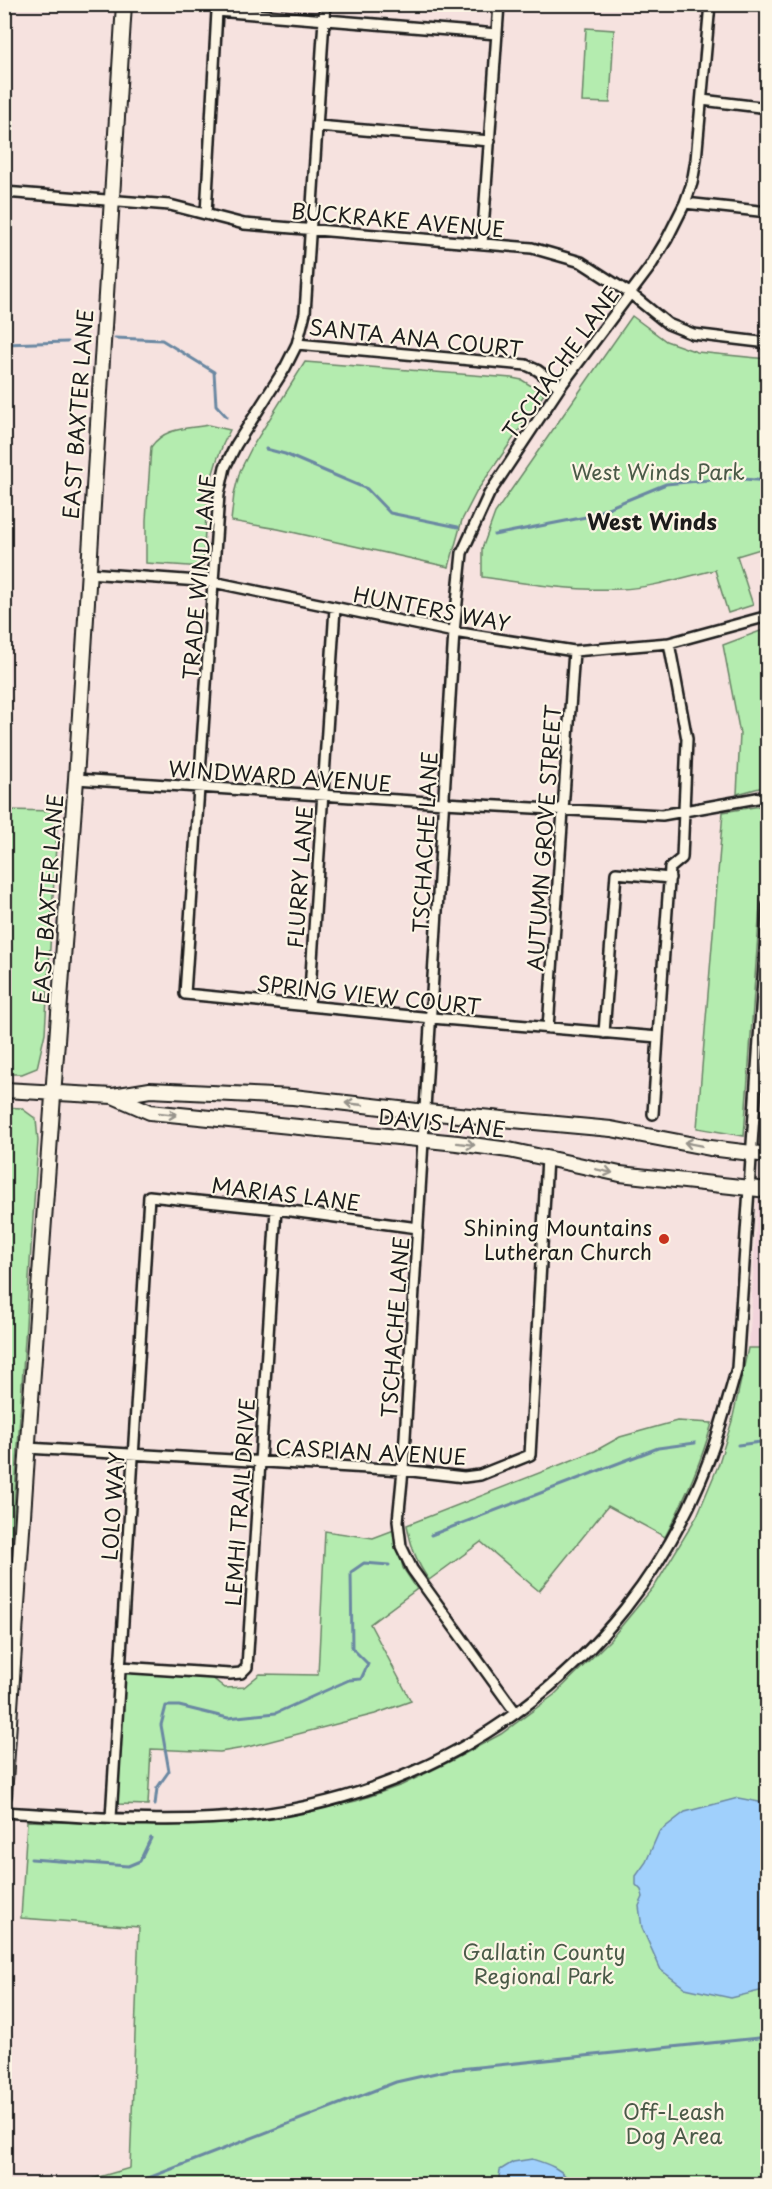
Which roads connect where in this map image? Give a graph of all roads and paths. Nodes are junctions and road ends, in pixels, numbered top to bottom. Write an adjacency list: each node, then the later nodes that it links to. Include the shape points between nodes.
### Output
1 (124, 4): 12 (main road, EAST BAXTER LANE)
2 (325, 4): 5 (street, TRADE WIND LANE)
3 (499, 4): 6 (street)
4 (710, 4): 7 (street, TSCHACHE LANE)
5 (324, 21): 6 (street); 9 (street, TRADE WIND LANE); 15 (street, via 217,11)
6 (497, 34): 10 (street)
7 (702, 100): 8 (street); 13 (street, TSCHACHE LANE, via 692,183)
8 (768, 108)
9 (318, 126): 10 (street); 16 (street, TRADE WIND LANE)
10 (490, 141): 17 (street)
11 (4, 192): 12 (street, BUCKRAKE AVENUE)
12 (111, 200): 15 (street, BUCKRAKE AVENUE, via 170,205); 22 (main road, EAST BAXTER LANE)
13 (684, 203): 14 (street); 18 (street, TSCHACHE LANE, via 667,239)
14 (768, 212)
15 (206, 214): 16 (street, BUCKRAKE AVENUE, via 244,224)
16 (311, 230): 17 (street, BUCKRAKE AVENUE); 20 (street, TRADE WIND LANE, via 305,313)
17 (482, 244): 18 (street, BUCKRAKE AVENUE, via 532,248 581,262)
18 (630, 294): 19 (street, BUCKRAKE AVENUE, via 668,324 693,334); 21 (street, TSCHACHE LANE)
19 (768, 343)
20 (297, 344): 21 (street, SANTA ANA COURT, via 526,365); 23 (street, TRADE WIND LANE, via 225,467 219,494)
21 (560, 387): 26 (street, TSCHACHE LANE, via 489,494 462,553)
22 (88, 573): 23 (street, HUNTERS WAY); 29 (main road, EAST BAXTER LANE)
23 (213, 582): 24 (street, HUNTERS WAY); 30 (street, TRADE WIND LANE)
24 (335, 608): 26 (street, HUNTERS WAY); 31 (street, FLURRY LANE)
25 (768, 616): 27 (street, HUNTERS WAY)
26 (454, 632): 28 (street, HUNTERS WAY); 33 (street, TSCHACHE LANE)
27 (669, 643): 28 (street, HUNTERS WAY); 35 (street, via 687,739)
28 (574, 651): 34 (street, AUTUMN GROVE STREET)
29 (76, 779): 30 (street, WINDWARD AVENUE); 48 (main road, EAST BAXTER LANE)
30 (199, 787): 31 (street, WINDWARD AVENUE); 39 (street, TRADE WIND LANE)
31 (323, 795): 33 (street, WINDWARD AVENUE); 40 (street, FLURRY LANE)
32 (768, 796): 35 (street, WINDWARD AVENUE)
33 (444, 803): 34 (street, WINDWARD AVENUE); 41 (street, TSCHACHE LANE)
34 (563, 808): 35 (street, WINDWARD AVENUE, via 662,815); 42 (street, AUTUMN GROVE STREET)
35 (684, 812): 36 (street, via 682,858 670,868)
36 (670, 878): 43 (street, via 616,873); 44 (street)
37 (768, 905): 38 (street)
38 (765, 968): 45 (street)
39 (185, 994): 40 (street, SPRING VIEW COURT)
40 (309, 1006): 41 (street, SPRING VIEW COURT)
41 (432, 1018): 42 (street, SPRING VIEW COURT); 50 (street, TSCHACHE LANE)
42 (548, 1028): 43 (street, SPRING VIEW COURT)
43 (604, 1033): 44 (street, SPRING VIEW COURT)
44 (658, 1037): 51 (street)
45 (756, 1087): 46 (street); 53 (street)
46 (768, 1088)
47 (4, 1090): 48 (main road, DAVIS LANE)
48 (54, 1092): 49 (main road, DAVIS LANE); 61 (main road, EAST BAXTER LANE)
49 (113, 1096): 50 (main road, DAVIS LANE, one-way to 49, via 293,1097 150,1090); 52 (main road, DAVIS LANE, one-way to 52, via 150,1112)
50 (426, 1112): 52 (street, TSCHACHE LANE); 53 (main road, DAVIS LANE, one-way to 50, via 611,1129)
51 (653, 1114)
52 (424, 1140): 55 (main road, DAVIS LANE, one-way to 55); 60 (street, TSCHACHE LANE)
53 (751, 1153): 54 (main road, DAVIS LANE); 56 (street)
54 (768, 1155)
55 (547, 1158): 56 (main road, DAVIS LANE, one-way to 56, via 620,1174); 64 (street, CASPIAN AVENUE, via 530,1455 480,1475 464,1477)
56 (748, 1188): 57 (main road, DAVIS LANE); 67 (street, via 736,1368 711,1454 679,1525 629,1604 588,1653)
57 (768, 1190)
58 (149, 1196): 59 (street, MARIAS LANE); 62 (street, LOLO WAY)
59 (276, 1209): 60 (street, MARIAS LANE); 63 (street, LEMHI TRAIL DRIVE)
60 (418, 1228): 64 (street, TSCHACHE LANE)
61 (27, 1448): 62 (street, CASPIAN AVENUE); 65 (main road, EAST BAXTER LANE)
62 (133, 1454): 63 (street, CASPIAN AVENUE); 66 (street, LOLO WAY)
63 (259, 1462): 64 (street, CASPIAN AVENUE); 66 (street, LEMHI TRAIL DRIVE, via 247,1667 241,1673 230,1674)
64 (403, 1470): 67 (street, TSCHACHE LANE, via 398,1521 401,1546 412,1569)
65 (10, 1629): 68 (main road, EAST BAXTER LANE)
66 (120, 1667): 70 (street, LOLO WAY)
67 (516, 1713): 70 (street, via 429,1765 387,1784 325,1802 209,1819)
68 (4, 1796)
69 (4, 1812): 70 (street)
70 (111, 1818)

